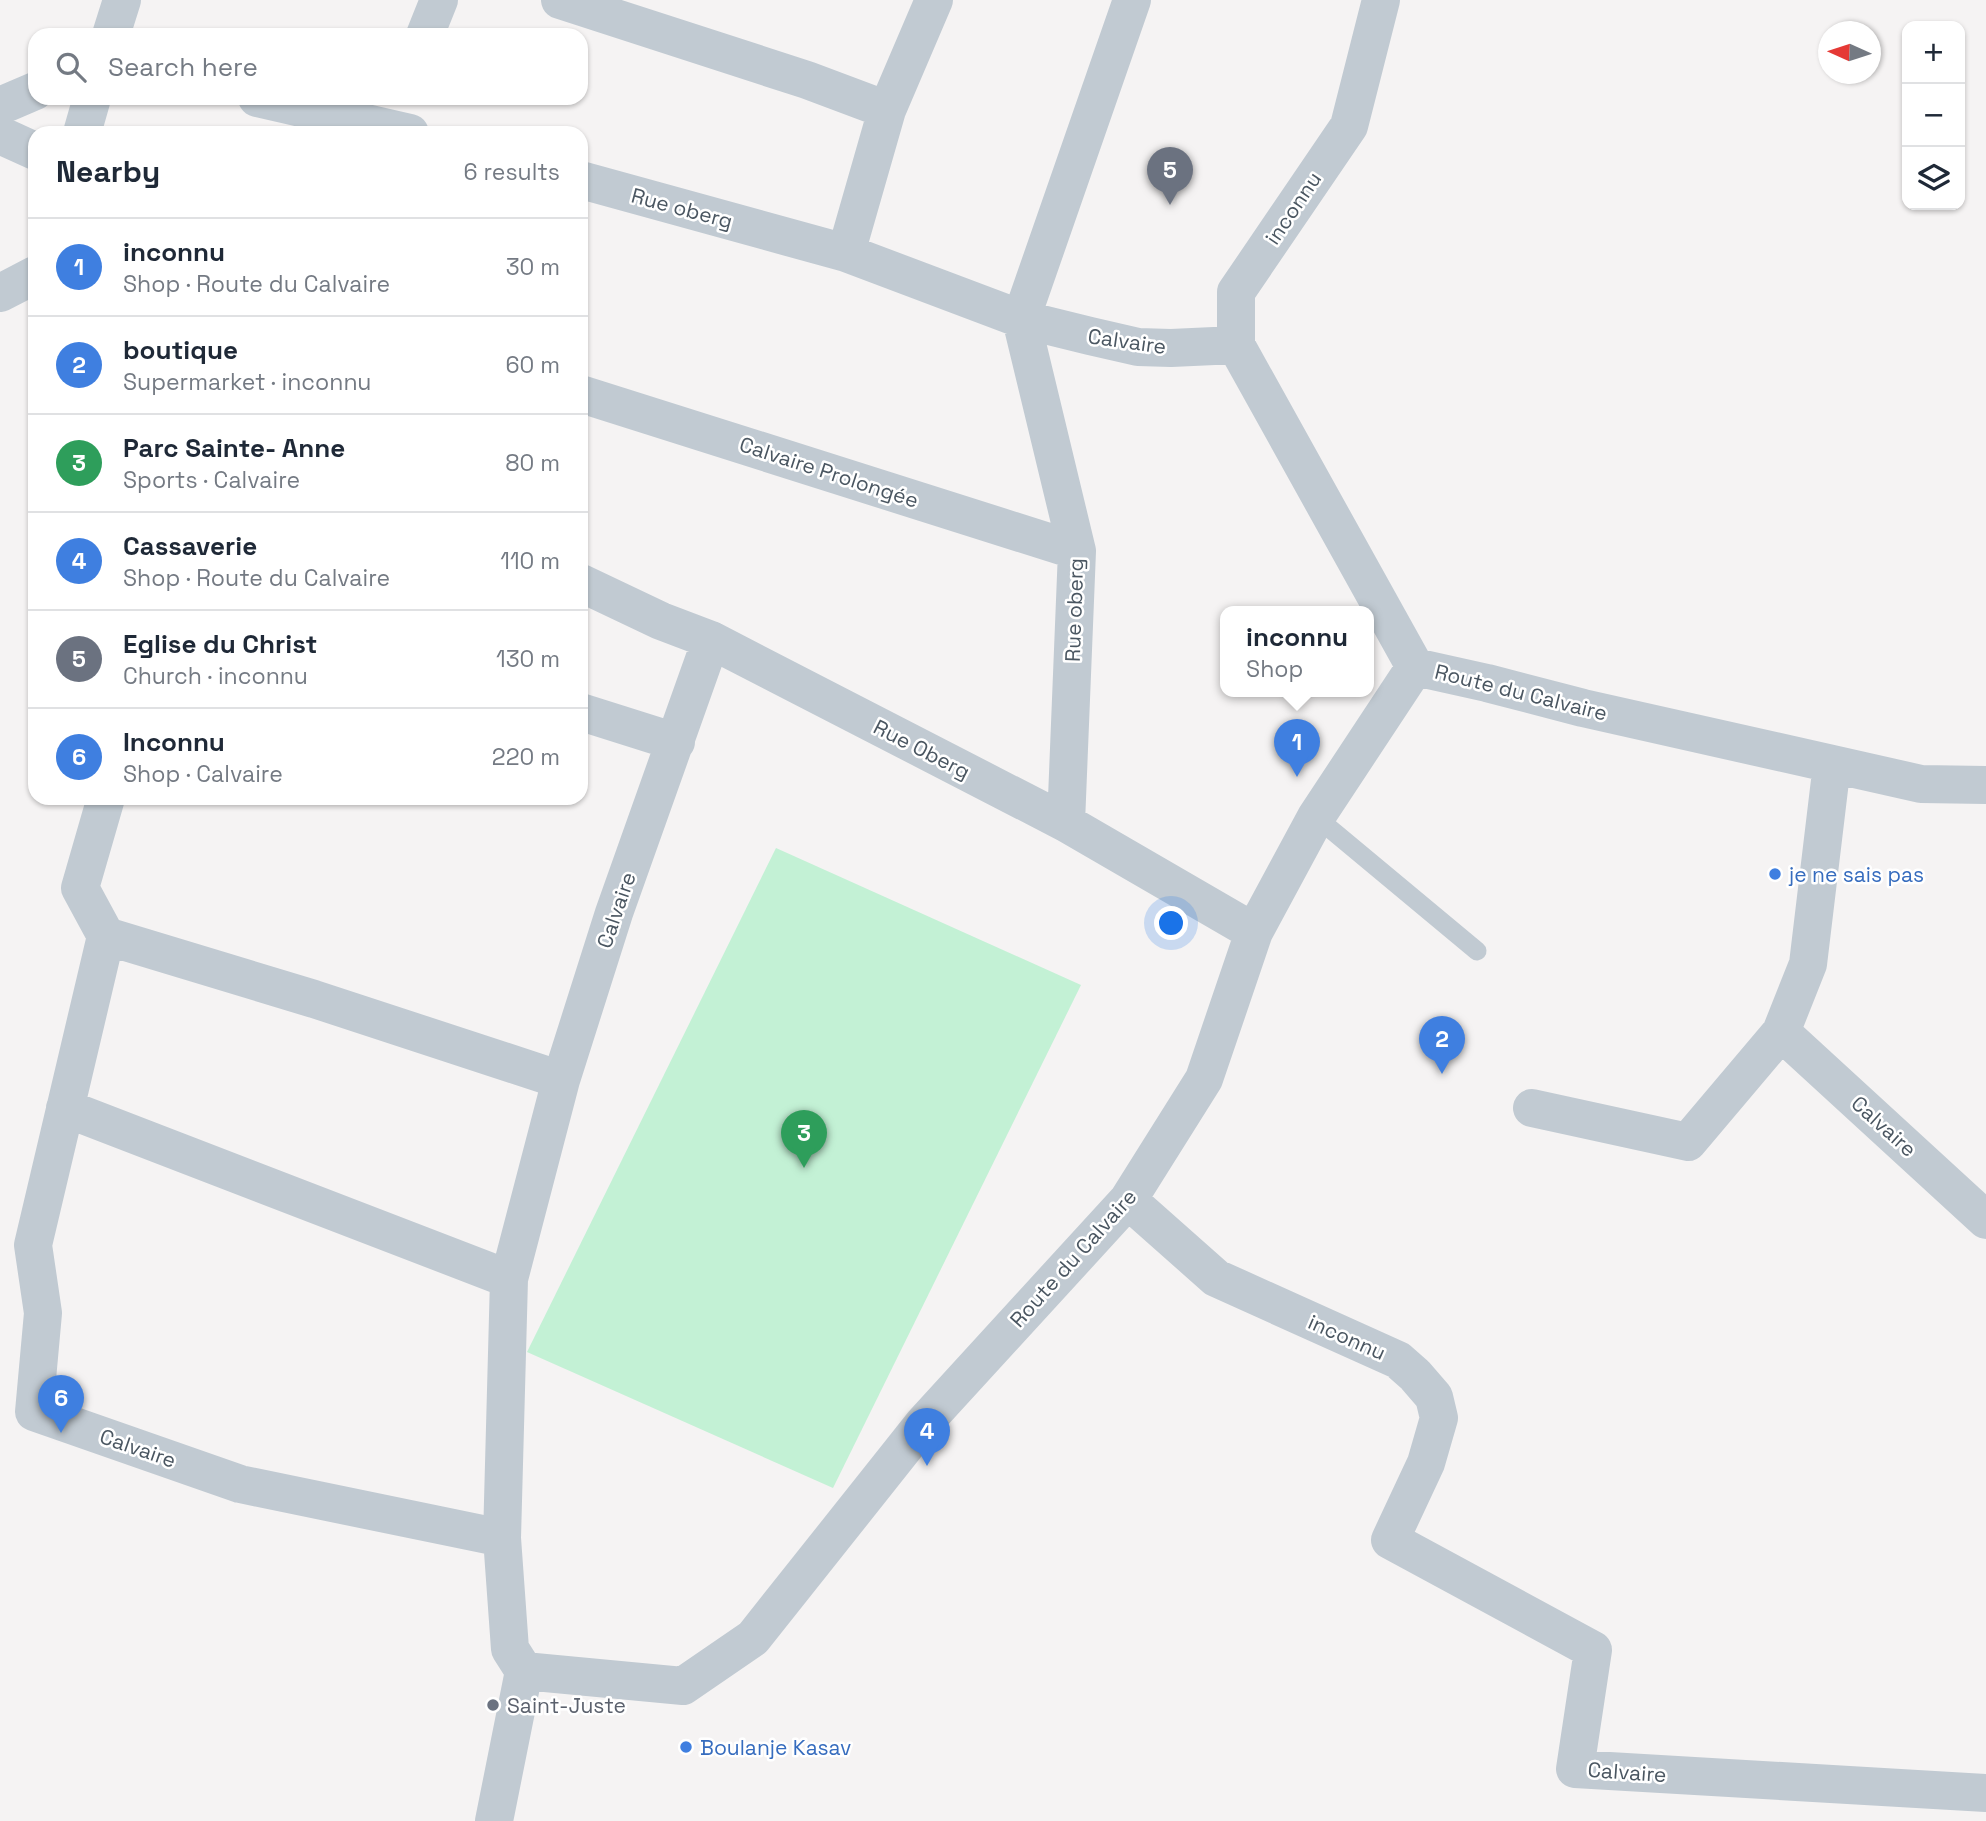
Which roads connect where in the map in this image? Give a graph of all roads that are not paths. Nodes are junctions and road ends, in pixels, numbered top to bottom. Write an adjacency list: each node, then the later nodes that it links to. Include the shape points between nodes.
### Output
1 (122, 0): 7 (street)
2 (439, 0): 8 (street)
3 (559, 0): 13 (street)
4 (934, 0): 13 (street)
5 (1132, 0): 22 (street)
6 (1381, 0): 23 (street, inconnu, via 1349,126 1236,292)
7 (113, 28)
8 (428, 28)
9 (28, 94): 12 (street)
10 (90, 105): 15 (street)
11 (296, 105): 14 (street)
12 (0, 106)
13 (887, 110): 19 (street)
14 (396, 123)
15 (84, 126)
16 (0, 135): 17 (street)
17 (28, 148)
18 (588, 182): 19 (street, Rue oberg)
19 (846, 253): 22 (street, Rue oberg)
20 (28, 279): 21 (street)
21 (0, 293)
22 (1021, 319): 23 (street, Calvaire, via 1138,347); 25 (street, Rue oberg)
23 (1236, 345): 28 (street, inconnu)
24 (588, 396): 25 (street, Calvaire Prolongée)
25 (1077, 551): 35 (street, Rue oberg)
26 (588, 586): 27 (street, Rue Oberg)
27 (711, 640): 30 (street, Calvaire); 35 (street, Rue Oberg)
28 (1415, 667): 31 (street, Route du Calvaire); 34 (street, Route du Calvaire)
29 (588, 714): 30 (street)
30 (676, 742): 40 (street, Calvaire, via 614,913)
31 (1832, 764): 32 (street, Route du Calvaire, via 1921,784); 39 (street, via 1808,964)
32 (1986, 785)
33 (104, 805): 37 (street, via 80,888)
34 (1316, 817): 36 (street, Route du Calvaire); 38 (lane)
35 (1066, 823): 36 (street, Rue Oberg)
36 (1254, 932): 43 (street, Route du Calvaire, via 1204,1079)
37 (106, 936): 40 (street); 41 (street, Calvaire)
38 (1477, 951)
39 (1781, 1032): 42 (street, via 1688,1142); 44 (street, Calvaire)
40 (561, 1080): 45 (street, Calvaire)
41 (65, 1108): 45 (street); 46 (street, Calvaire, via 33,1244 43,1313 34,1412 240,1484)
42 (1532, 1108)
43 (1129, 1199): 47 (street, inconnu, via 1216,1278 1398,1360 1434,1397 1440,1418); 48 (street, Route du Calvaire, via 923,1424 753,1638 683,1686)
44 (1986, 1220)
45 (509, 1279): 46 (street, Calvaire)
46 (502, 1538): 48 (street, Calvaire, via 510,1648)
47 (1390, 1541): 49 (street, Calvaire, via 1593,1650 1575,1769)
48 (523, 1671): 50 (street)
49 (1986, 1793)
50 (494, 1821)

